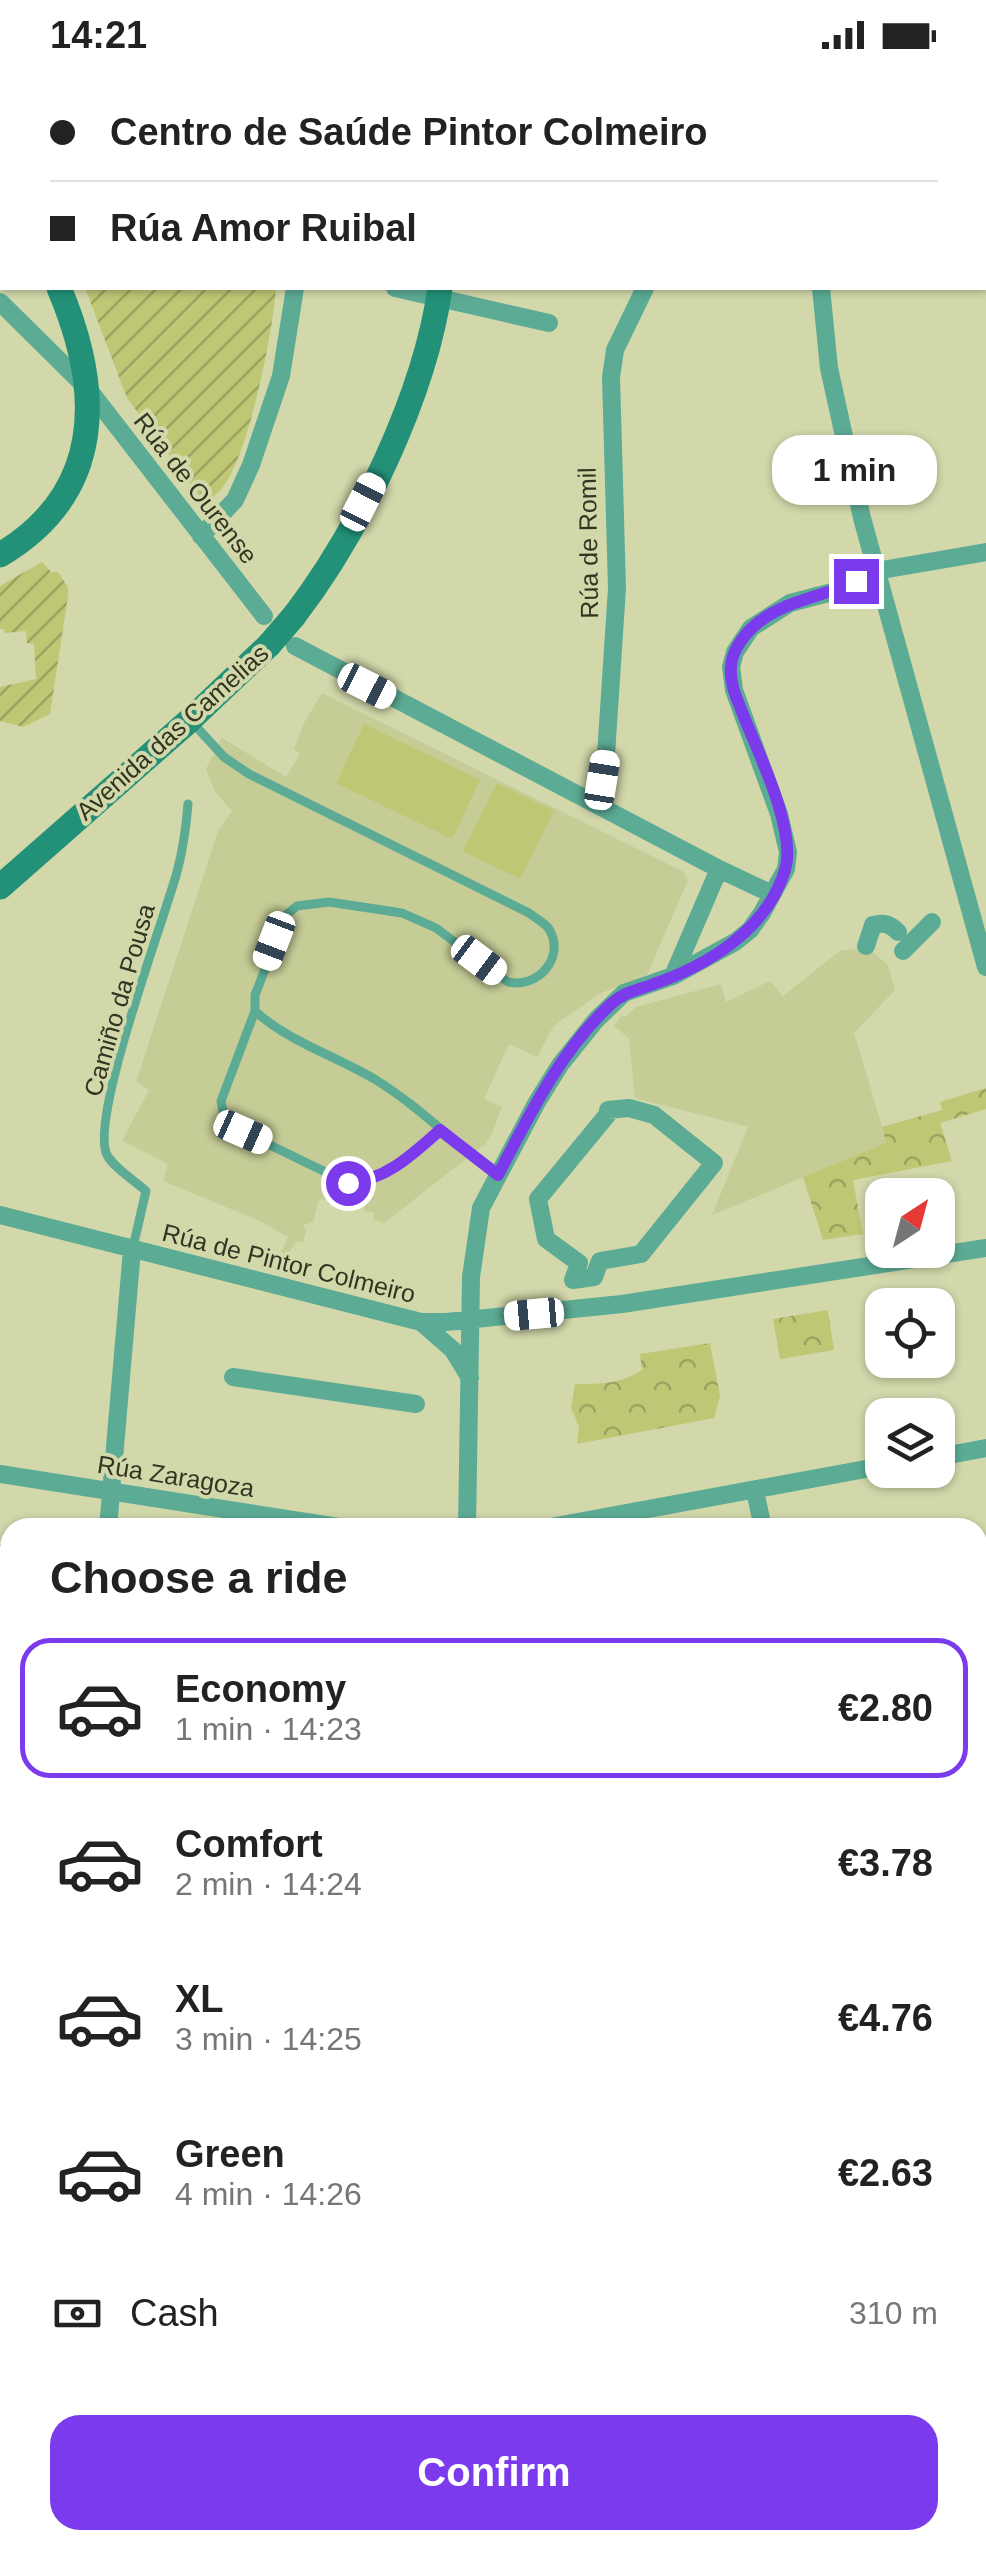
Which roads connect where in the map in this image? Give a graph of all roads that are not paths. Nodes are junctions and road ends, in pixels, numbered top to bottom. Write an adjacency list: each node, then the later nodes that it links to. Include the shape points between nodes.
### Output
1 (60, 290): 8 (main road)
2 (295, 290): 9 (street, via 281,376 251,465 235,500)
3 (644, 290): 17 (street, Rúa de Romil, via 615,350 611,377 617,588)
4 (821, 290): 12 (street, via 829,368)
5 (439, 292): 7 (street); 14 (main road, Avenida das Camelias, bridge, via 420,372 392,445)
6 (0, 302): 8 (street, Rúa de Ourense)
7 (549, 324)
8 (90, 390): 9 (street, Rúa de Ourense); 11 (main road, via 90,427 68,487 48,517)
9 (201, 536): 13 (street, Rúa de Ourense)
10 (986, 552): 12 (street)
11 (0, 556)
12 (876, 571): 20 (street, via 776,611 751,628 730,667 788,852); 23 (street)
13 (264, 616)
14 (282, 646): 15 (main road, Avenida das Camelias); 17 (street)
15 (190, 720): 19 (main road, Avenida das Camelias); 25 (lane, via 249,774 529,914 548,928 554,946 538,979 523,986 402,912 329,902 297,906 274,941)
16 (188, 804): 31 (lane, Camiño da Pousa, via 177,872 118,1058 104,1137 108,1156 146,1192)
17 (598, 804): 18 (street)
18 (719, 869): 20 (street); 24 (street)
19 (0, 887)
20 (772, 894): 24 (street, via 750,930)
21 (932, 922): 22 (street, via 898,936 891,925 873,925)
22 (866, 946)
23 (986, 967)
24 (673, 976): 28 (street, via 624,993 586,1032 537,1102)
25 (255, 1010): 27 (lane, via 272,1026 373,1078); 27 (lane, via 221,1101 224,1116 243,1132 348,1183 394,1169)
26 (629, 1108): 26 (street, via 654,1115 714,1163 641,1254 600,1261 594,1278 573,1280 579,1264 546,1239 538,1200 608,1110)
27 (440, 1130): 28 (lane)
28 (498, 1175): 32 (street, via 477,1221)
29 (0, 1215): 31 (street, Rúa de Pintor Colmeiro)
30 (986, 1248): 32 (street, Rúa de Pintor Colmeiro, via 780,1282)
31 (132, 1250): 33 (street, Rúa de Pintor Colmeiro); 41 (street)
32 (471, 1320): 33 (street, Rúa de Pintor Colmeiro); 35 (street)
33 (420, 1322): 35 (street, via 453,1350)
34 (233, 1377): 36 (street)
35 (471, 1378): 45 (street)
36 (416, 1404)
37 (986, 1448): 38 (street)
38 (955, 1454)
39 (865, 1469): 42 (street)
40 (0, 1474): 41 (street, Rúa Zaragoza)
41 (111, 1491): 43 (street); 44 (street, Rúa Zaragoza)
42 (755, 1491): 46 (street); 47 (street)
43 (109, 1518)
44 (282, 1518)
45 (467, 1518)
46 (602, 1518)
47 (761, 1518)

